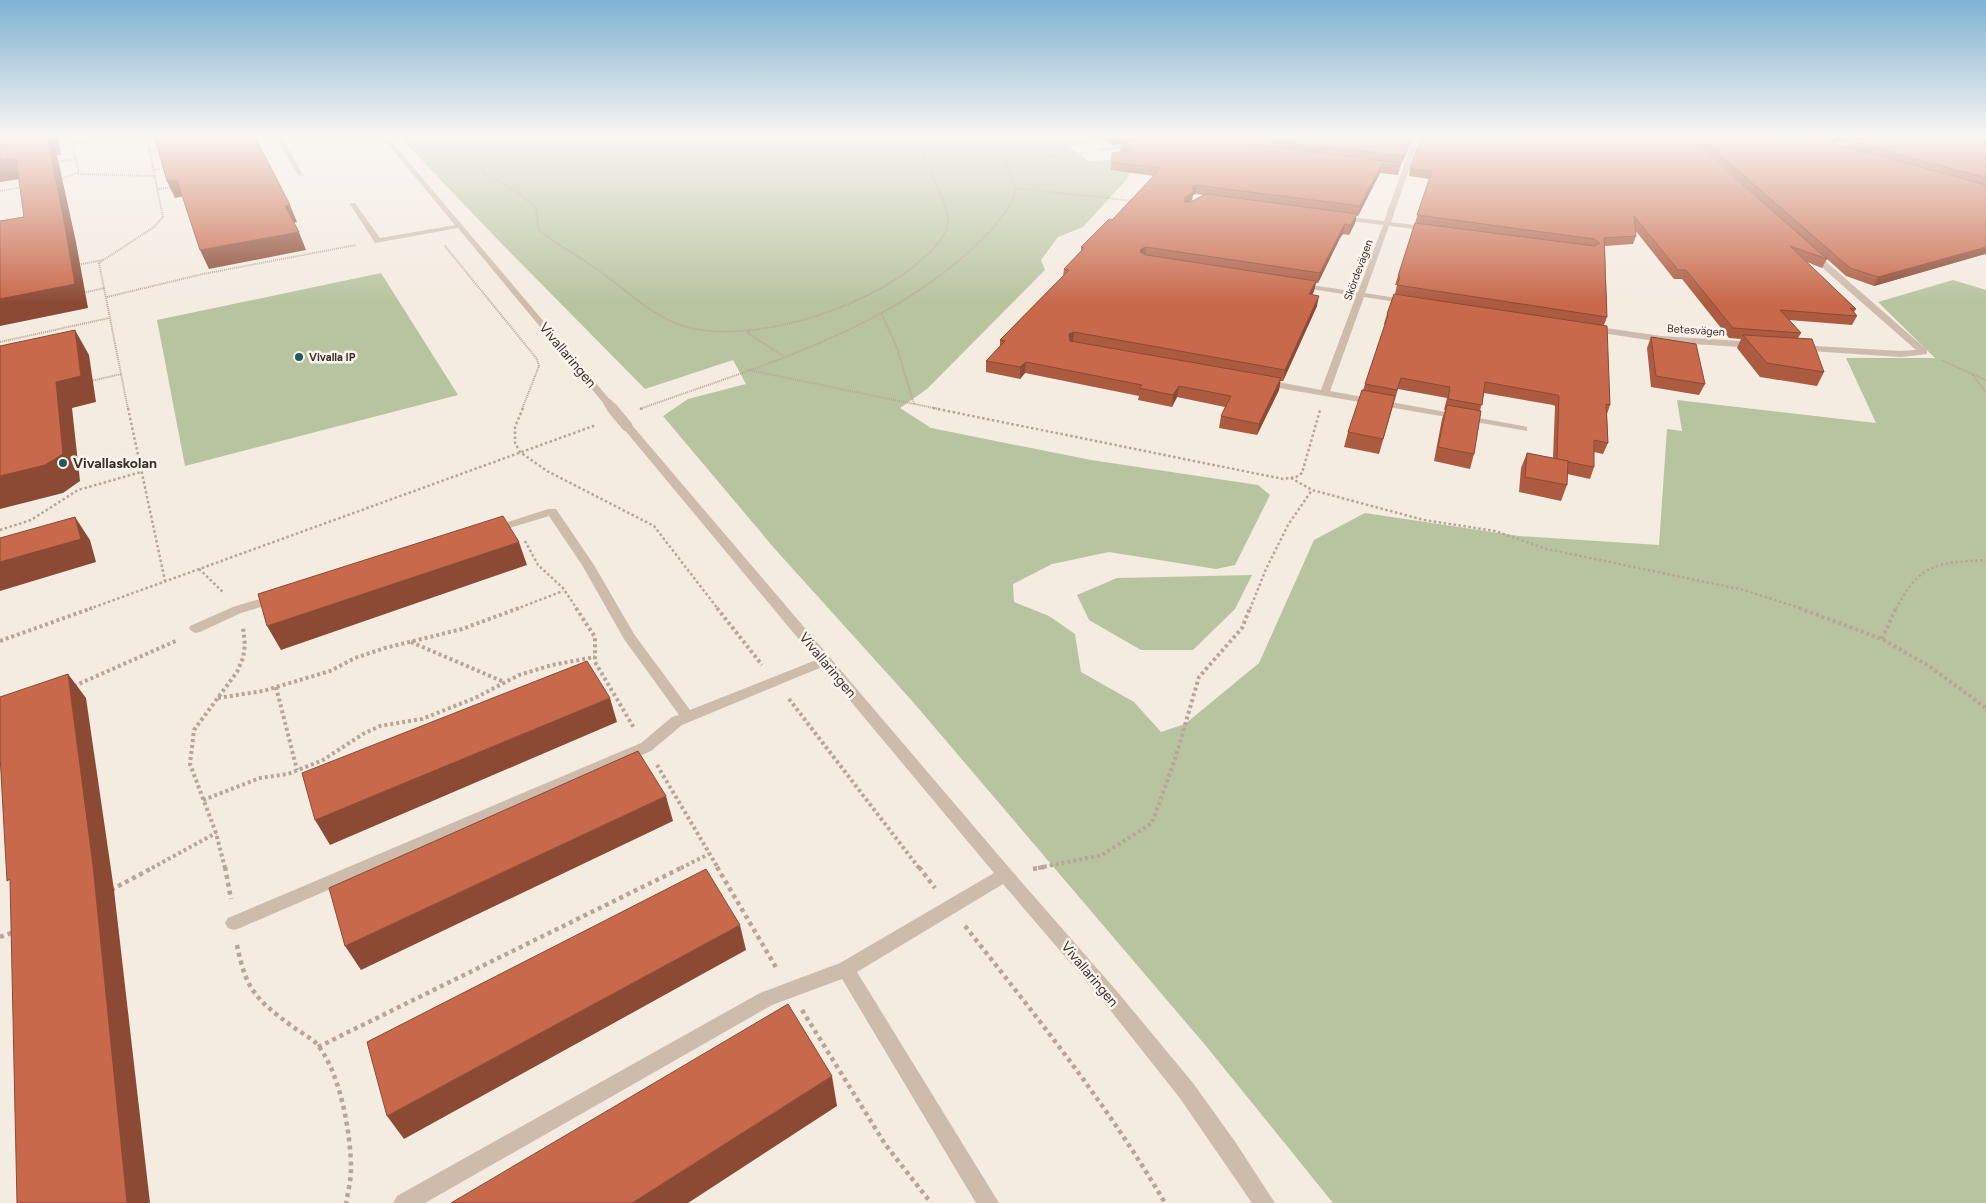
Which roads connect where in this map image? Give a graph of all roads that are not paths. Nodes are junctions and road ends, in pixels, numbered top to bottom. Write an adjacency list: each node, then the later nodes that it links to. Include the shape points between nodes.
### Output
1 (430, 191): 6 (street, Vivallaringen)
2 (1395, 191): 5 (street, Skördevägen)
3 (353, 204): 6 (street, via 378,241)
4 (1330, 216): 5 (street)
5 (1388, 223): 7 (street); 10 (street, Skördevägen)
6 (459, 226): 21 (street, Vivallaringen, bridge)
7 (1439, 231)
8 (1808, 249): 14 (street, via 1924,352 1901,354)
9 (1292, 284): 10 (street)
10 (1360, 294): 11 (street); 16 (street, Skördevägen)
11 (1416, 303)
12 (1587, 328): 13 (street, Betesvägen, via 1676,340)
13 (1761, 346)
14 (1790, 347)
15 (1254, 380): 16 (street)
16 (1325, 392): 17 (street)
17 (1523, 429)
18 (477, 535): 22 (street, via 552,511 588,565 628,636)
19 (292, 592): 20 (street, via 237,610)
20 (196, 629)
21 (825, 661): 22 (street); 23 (street, Vivallaringen)
22 (687, 716): 24 (street, via 677,720 646,747)
23 (1005, 875): 25 (street); 28 (street, Vivallaringen, via 1186,1090)
24 (234, 923)
25 (846, 969): 26 (street, via 766,999); 27 (street)
26 (404, 1203)
27 (988, 1203)
28 (1264, 1203)

